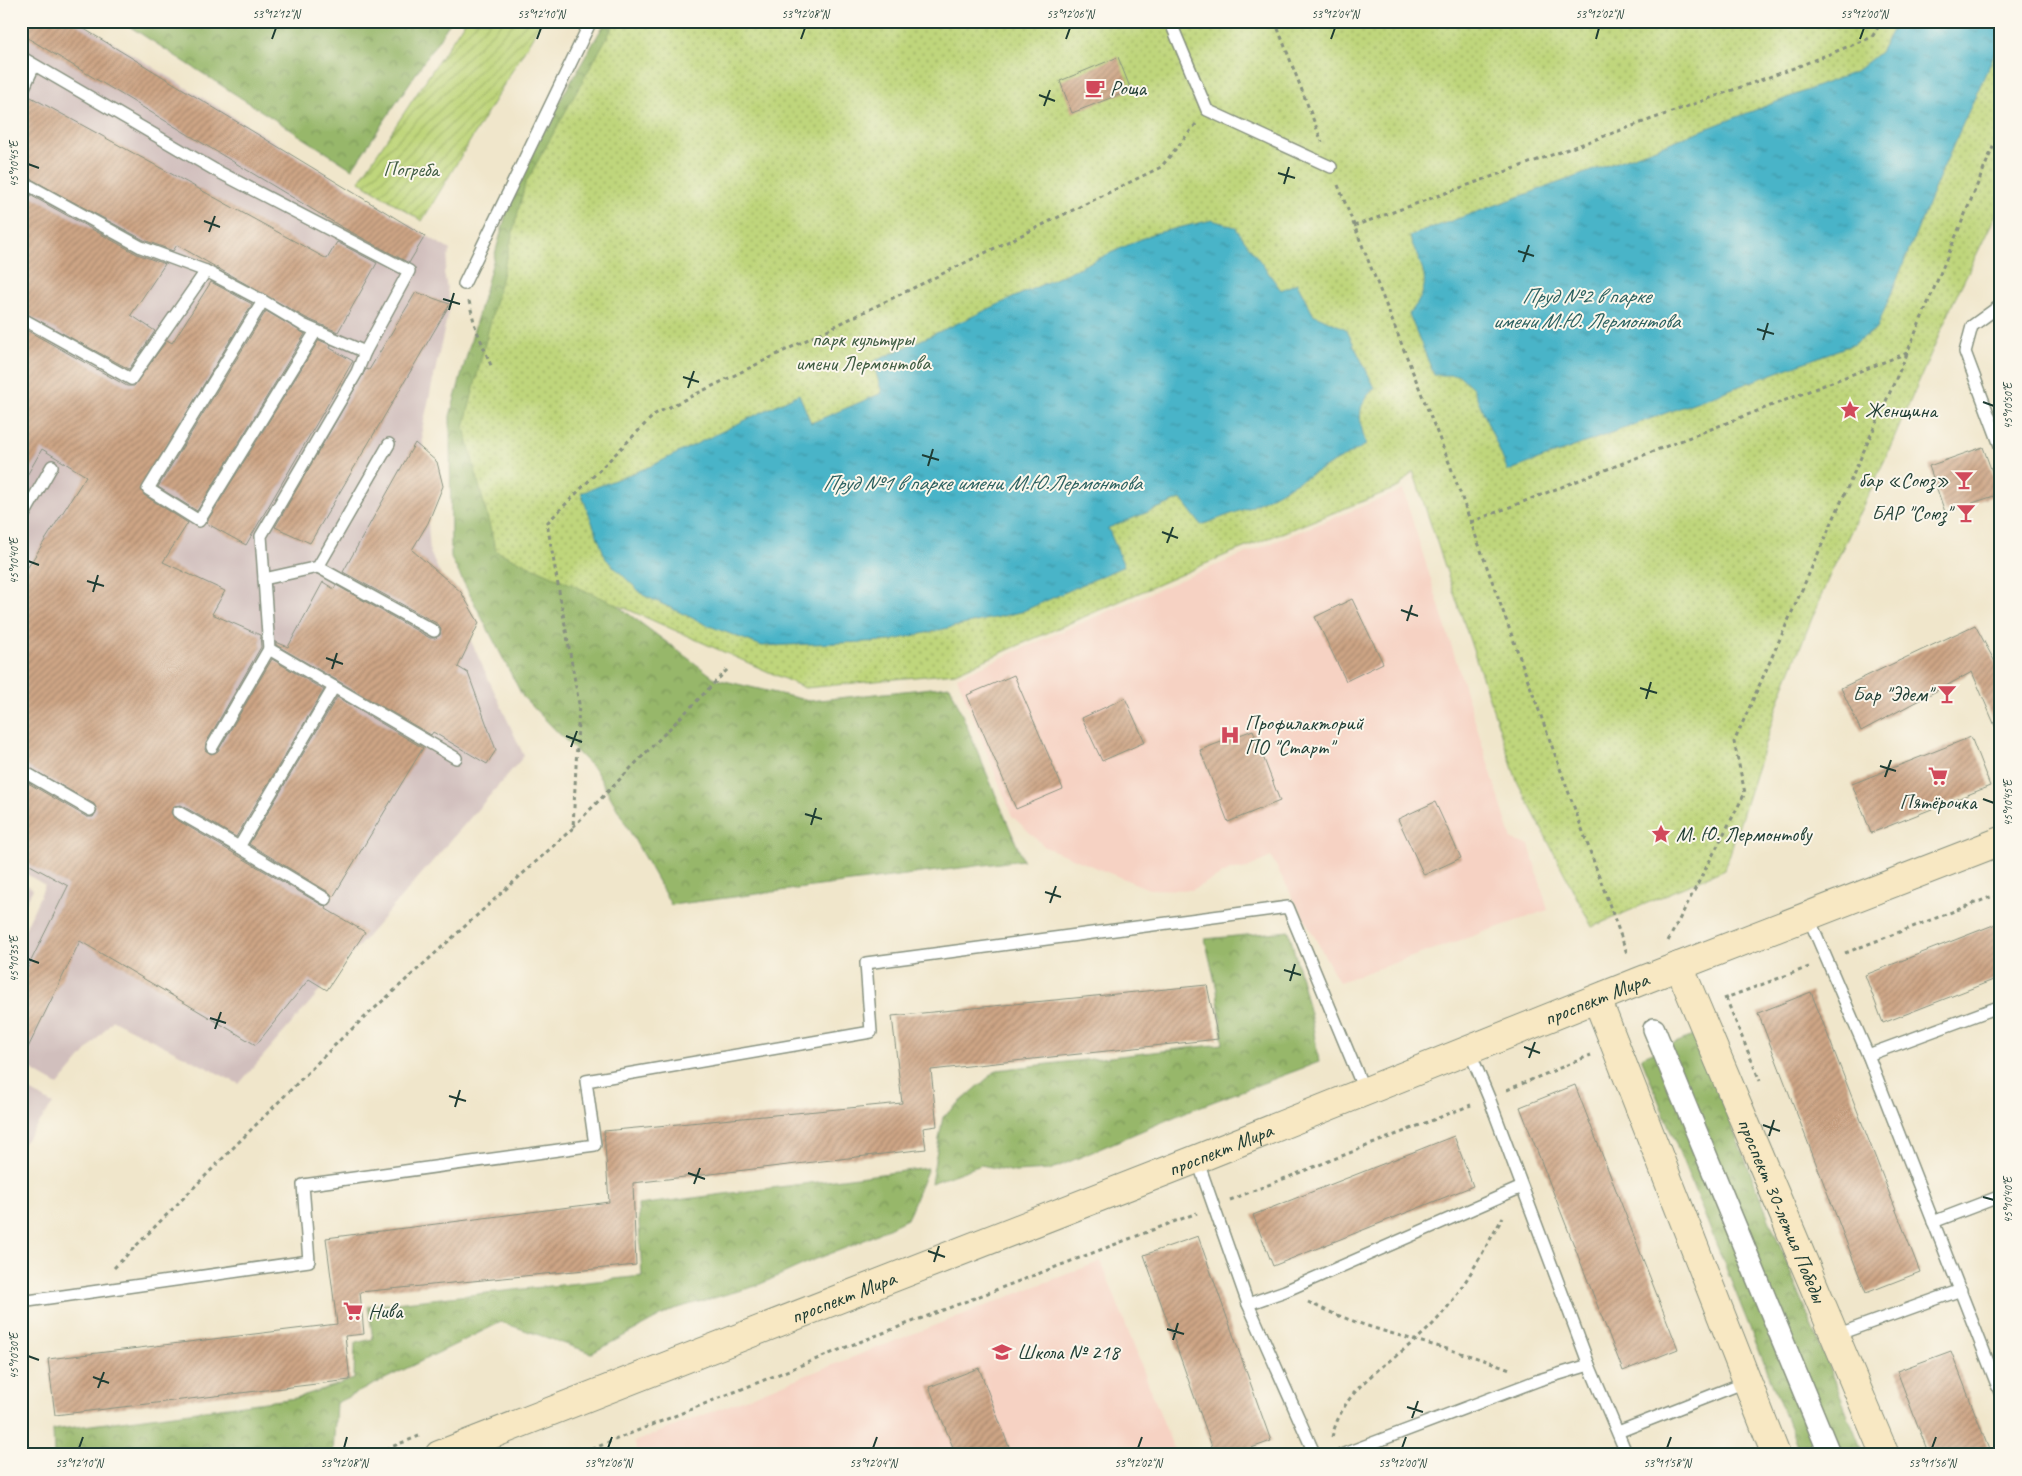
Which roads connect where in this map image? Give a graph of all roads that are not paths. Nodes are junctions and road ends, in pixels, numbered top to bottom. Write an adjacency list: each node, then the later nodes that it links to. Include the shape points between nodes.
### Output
1 (591, 21): 9 (lane)
2 (1170, 21): 6 (lane, via 1207,110)
3 (21, 57): 4 (lane)
4 (34, 66): 5 (lane); 14 (lane, via 215,170 409,271)
5 (21, 94)
6 (1331, 166)
7 (21, 181): 8 (lane, via 141,247)
8 (206, 271): 10 (lane); 12 (lane, via 131,379)
9 (464, 284)
10 (264, 301): 13 (lane); 13 (lane, via 148,489 199,521)
11 (2001, 305): 16 (lane, via 1972,326 1965,352)
12 (21, 318)
13 (316, 331): 14 (lane)
14 (365, 352): 20 (lane, via 358,372 261,536)
15 (390, 444): 19 (lane)
16 (2001, 448)
17 (52, 466): 18 (lane)
18 (21, 520)
19 (318, 568): 20 (lane); 21 (lane)
20 (264, 579): 22 (lane)
21 (434, 631)
22 (269, 649): 23 (lane); 24 (lane)
23 (334, 687): 25 (lane); 30 (lane)
24 (212, 747)
25 (456, 758)
26 (21, 770): 27 (lane)
27 (90, 810)
28 (178, 812): 30 (lane)
29 (2001, 841): 32 (main road, проспект Мира)
30 (239, 847): 31 (lane)
31 (326, 899)
32 (1808, 915): 33 (main road, проспект Мира); 38 (lane)
33 (1673, 954): 34 (main road, проспект Мира, via 1638,982); 47 (main road, проспект 30-летия Победы)
34 (1597, 999): 37 (main road, проспект Мира); 49 (main road)
35 (2001, 1006): 38 (lane)
36 (1654, 1028): 58 (street)
37 (1469, 1050): 39 (main road, проспект Мира); 41 (lane)
38 (1868, 1055): 43 (lane)
39 (1365, 1092): 40 (main road, проспект Мира); 45 (lane, via 1288,907 866,963 871,1032 586,1081 595,1145 303,1185 309,1261)
40 (1197, 1159): 46 (lane); 52 (main road, проспект Мира)
41 (1522, 1187): 46 (lane); 48 (lane)
42 (2001, 1196): 43 (lane)
43 (1933, 1222): 44 (lane)
44 (1961, 1290): 47 (lane); 50 (lane)
45 (21, 1302)
46 (1248, 1304): 54 (lane)
47 (1836, 1336): 59 (main road, проспект 30-летия Победы)
48 (1589, 1365): 51 (lane); 55 (lane, via 1539,1380)
49 (1748, 1381): 51 (lane); 57 (main road)
50 (2001, 1395)
51 (1618, 1432): 56 (lane)
52 (475, 1448): 53 (main road, проспект Мира)
53 (439, 1455)
54 (1315, 1455)
55 (1341, 1455)
56 (1627, 1455)
57 (1776, 1455)
58 (1830, 1455)
59 (1885, 1455)

